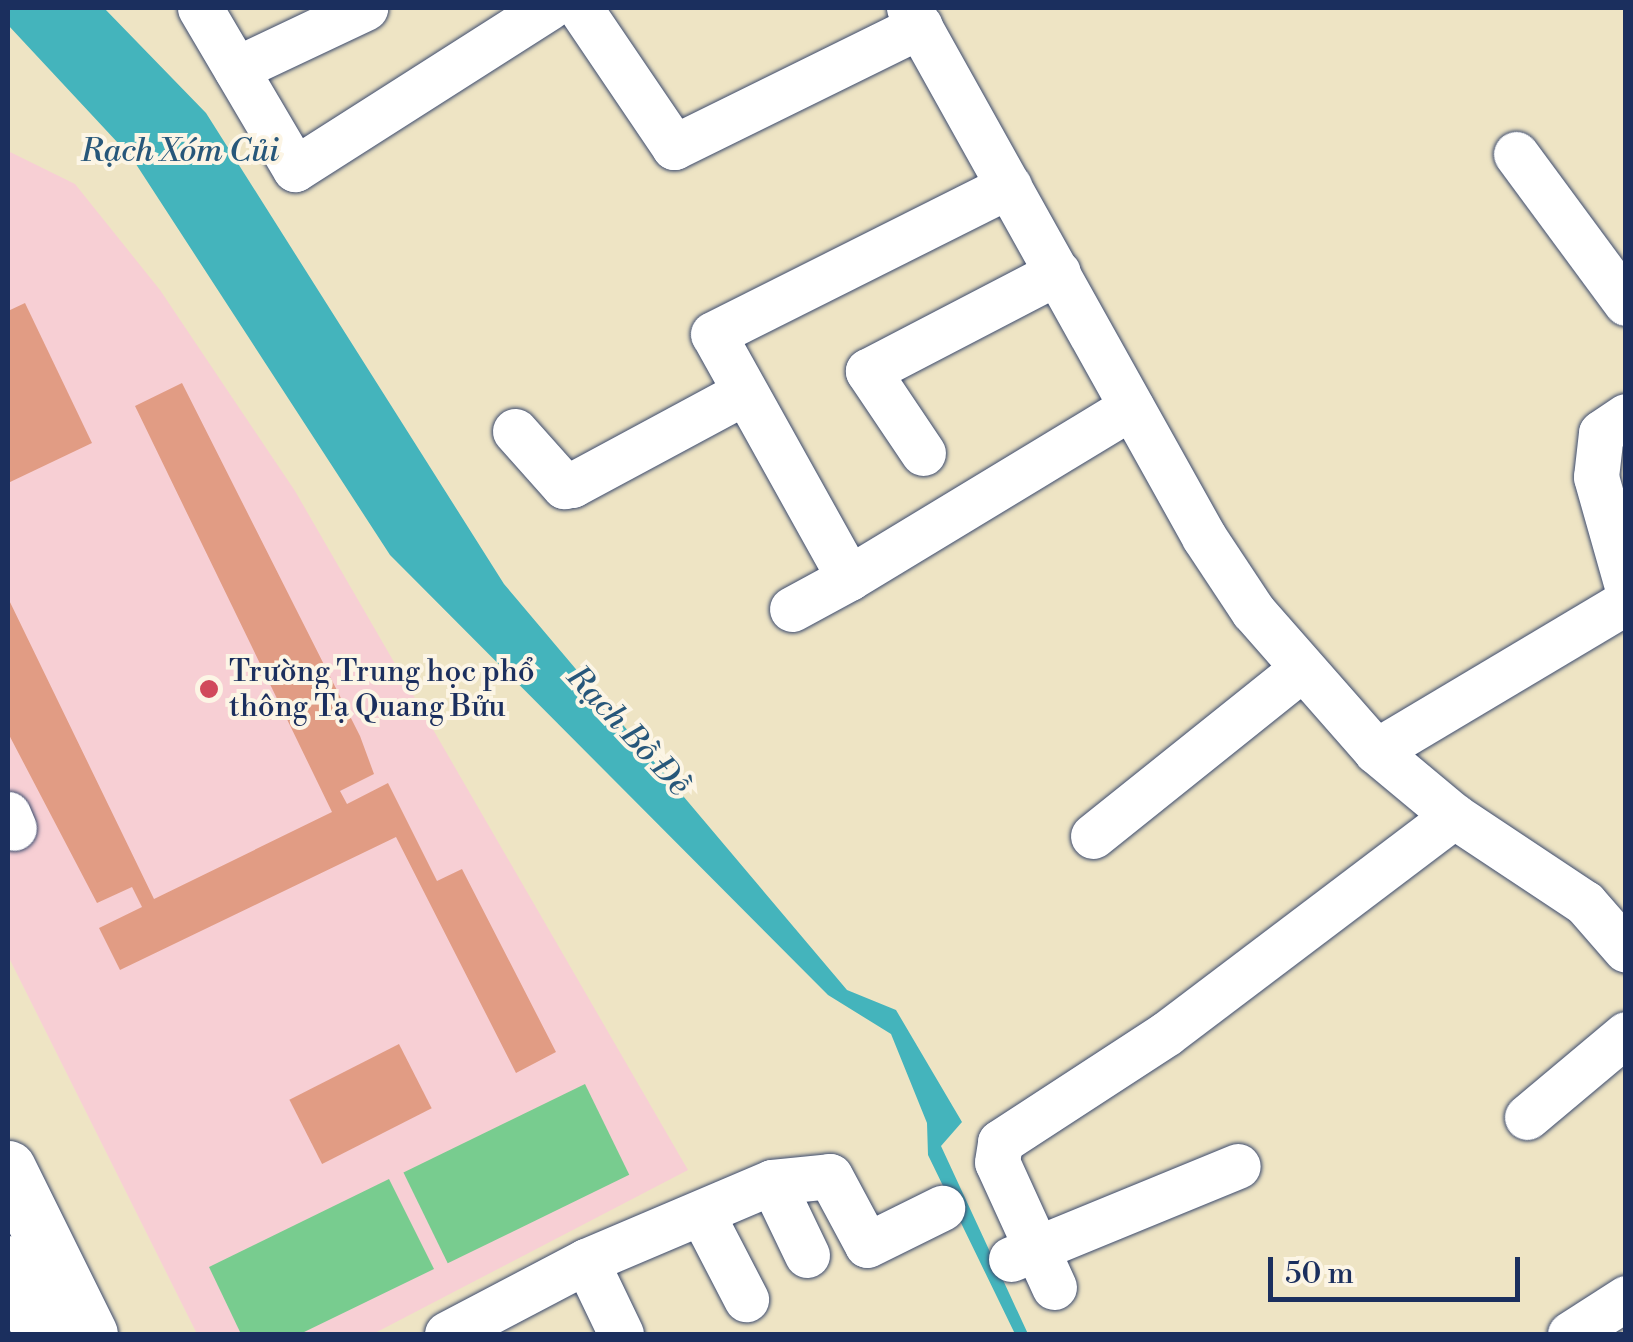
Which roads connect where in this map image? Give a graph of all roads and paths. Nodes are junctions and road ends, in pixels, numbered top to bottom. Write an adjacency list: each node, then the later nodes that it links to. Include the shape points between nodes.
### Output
1 (200, 8): 6 (street)
2 (365, 8): 6 (street)
3 (548, 8): 6 (street, via 295,169)
4 (580, 8): 5 (street, via 674,147)
5 (914, 17): 8 (street)
6 (236, 69)
7 (1516, 154): 10 (street)
8 (1009, 186): 9 (street); 11 (street, via 713,334)
9 (1058, 272): 12 (street); 15 (street, via 868,371)
10 (1626, 303)
11 (745, 392): 14 (street, via 572,486 564,486); 16 (street)
12 (1131, 407): 16 (street); 20 (street, via 1204,536)
13 (1626, 416): 17 (street, via 1601,434 1596,478)
14 (515, 431)
15 (923, 453)
16 (849, 578): 19 (street)
17 (1626, 583)
18 (1626, 602): 21 (street)
19 (792, 609)
20 (1299, 671): 21 (street); 23 (street)
21 (1376, 751): 22 (street)
22 (1454, 816): 24 (street, via 1585,903); 27 (street, via 1167,1033 1000,1142 996,1162 1033,1265)
23 (1093, 836)
24 (1626, 950)
25 (1626, 1034): 26 (street)
26 (1527, 1116)
27 (1238, 1166)
28 (8, 1168): 38 (main road)
29 (772, 1182): 30 (street, via 830,1176 867,1245); 31 (street); 32 (street)
30 (942, 1208)
31 (702, 1214): 33 (street); 36 (street)
32 (808, 1254)
33 (586, 1261): 39 (street); 40 (street)
34 (8, 1262): 37 (main road)
35 (1626, 1298): 41 (street)
36 (746, 1299)
37 (42, 1334)
38 (90, 1334)
39 (447, 1334)
40 (621, 1334)
41 (1570, 1334)

